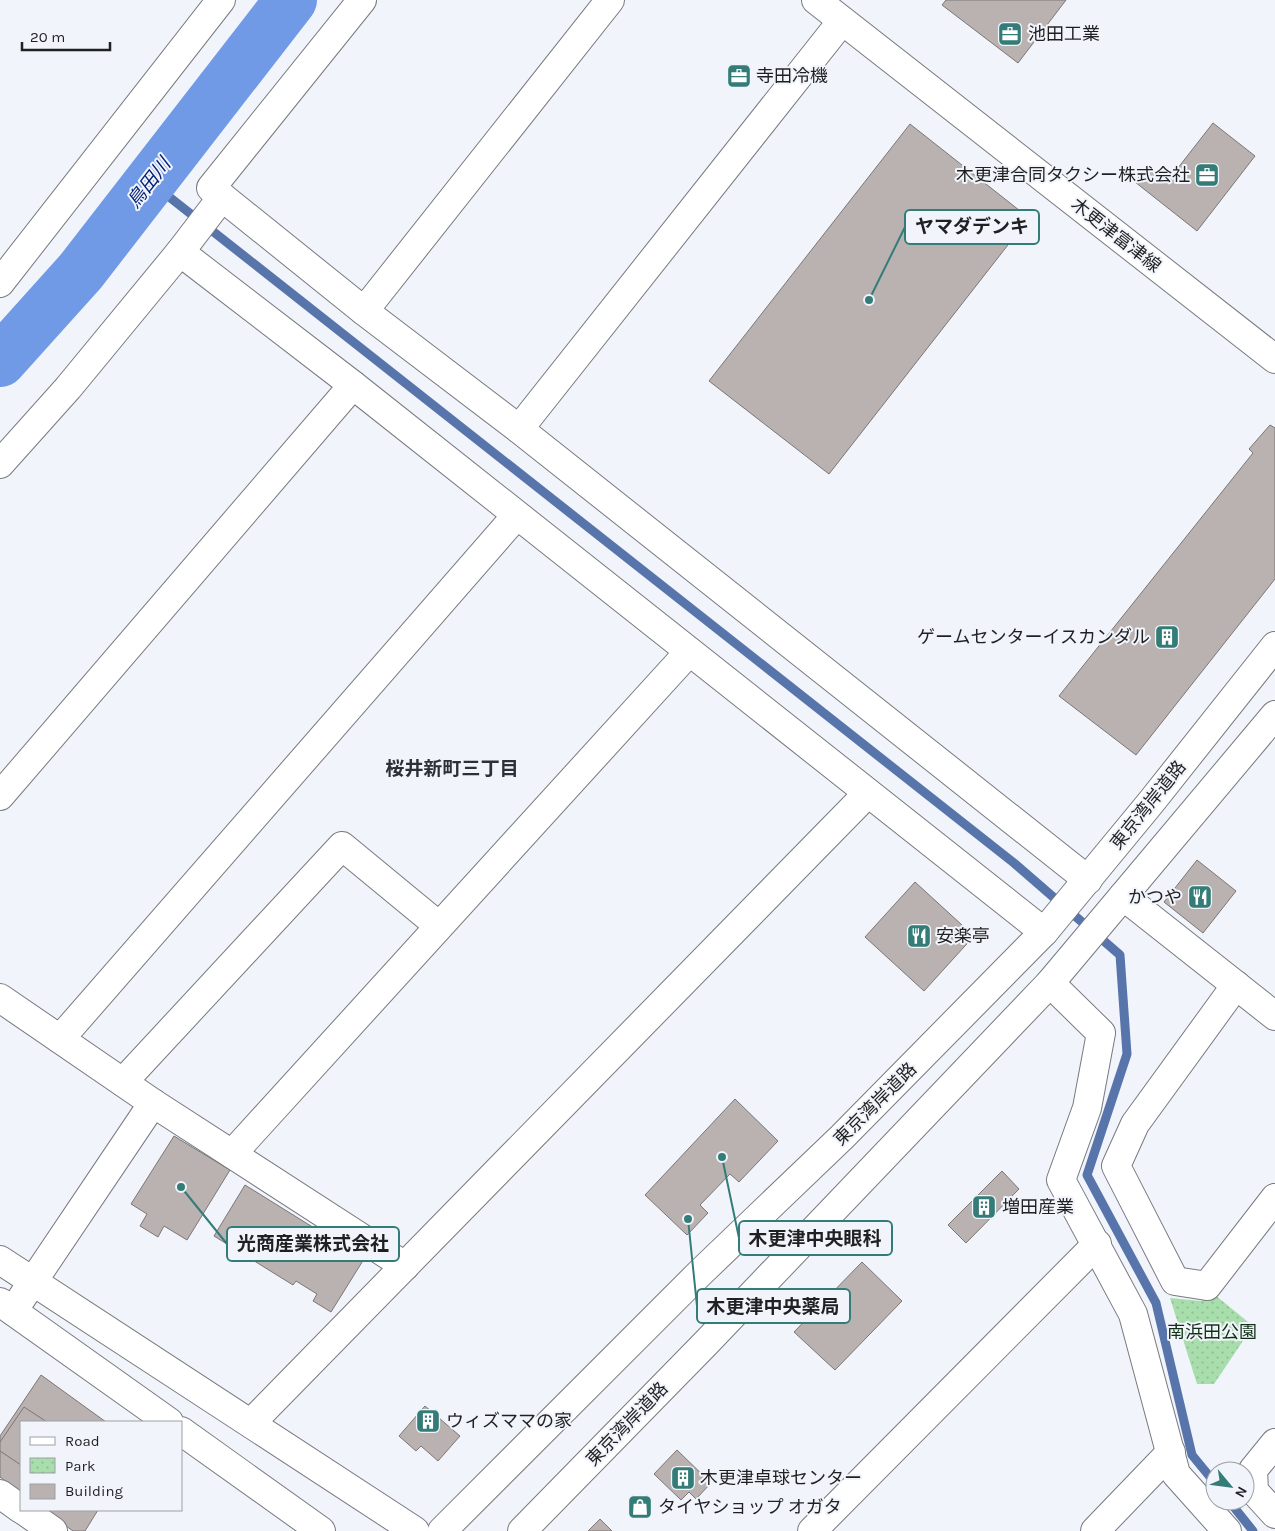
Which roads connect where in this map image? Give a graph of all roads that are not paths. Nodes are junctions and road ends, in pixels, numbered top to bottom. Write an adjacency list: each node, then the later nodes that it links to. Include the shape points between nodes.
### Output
1 (221, 0): 8 (main road)
2 (362, 0): 6 (main road, via 210,188)
3 (610, 0): 9 (main road)
4 (816, 0): 5 (main road, 木更津富津線)
5 (842, 20): 10 (main road, 木更津富津線); 12 (main road)
6 (222, 197): 7 (main road); 9 (main road)
7 (180, 252): 11 (main road); 13 (main road, via 68,388)
8 (0, 283)
9 (364, 312): 12 (main road)
10 (1275, 358)
11 (353, 385): 14 (main road); 19 (main road)
12 (519, 429): 20 (main road)
13 (0, 464)
14 (516, 516): 16 (main road); 28 (main road)
15 (1275, 646): 20 (main road, 東京湾岸道路)
16 (689, 652): 18 (main road); 22 (main road)
17 (1275, 715): 21 (main road, 東京湾岸道路)
18 (868, 793): 23 (main road); 35 (main road)
19 (0, 796)
20 (1088, 880): 23 (main road, 東京湾岸道路)
21 (1123, 896): 24 (main road, 東京湾岸道路); 25 (main road)
22 (439, 926): 29 (main road, via 342,846); 31 (main road)
23 (1044, 932): 50 (main road, 東京湾岸道路, via 856,1123 687,1286)
24 (1050, 983): 33 (main road, via 1101,1033 1087,1108 1061,1180); 51 (main road, 東京湾岸道路)
25 (1236, 985): 27 (main road); 32 (main road, via 1135,1124 1116,1166 1175,1281 1207,1286)
26 (0, 998): 28 (main road)
27 (1275, 1016)
28 (60, 1039): 29 (main road)
29 (123, 1082): 30 (main road)
30 (153, 1103): 31 (main road); 36 (main road)
31 (232, 1154): 35 (main road)
32 (1275, 1198)
33 (1097, 1244): 42 (main road, via 1133,1314); 52 (main road)
34 (0, 1260): 36 (main road)
35 (405, 1266): 39 (main road)
36 (32, 1281): 37 (main road); 39 (main road)
37 (6, 1306): 38 (main road)
38 (168, 1421)
39 (251, 1424): 49 (main road)
40 (182, 1432): 48 (main road)
41 (1275, 1442): 46 (main road, via 1253,1470 1254,1490)
42 (1171, 1452): 53 (main road); 54 (main road, via 1176,1474)
43 (0, 1494): 44 (main road)
44 (20, 1508)
45 (25, 1511): 47 (main road)
46 (1275, 1514)
47 (53, 1531)
48 (321, 1531)
49 (416, 1531)
50 (442, 1531)
51 (522, 1531)
52 (812, 1531)
53 (1095, 1531)
54 (1227, 1531)

